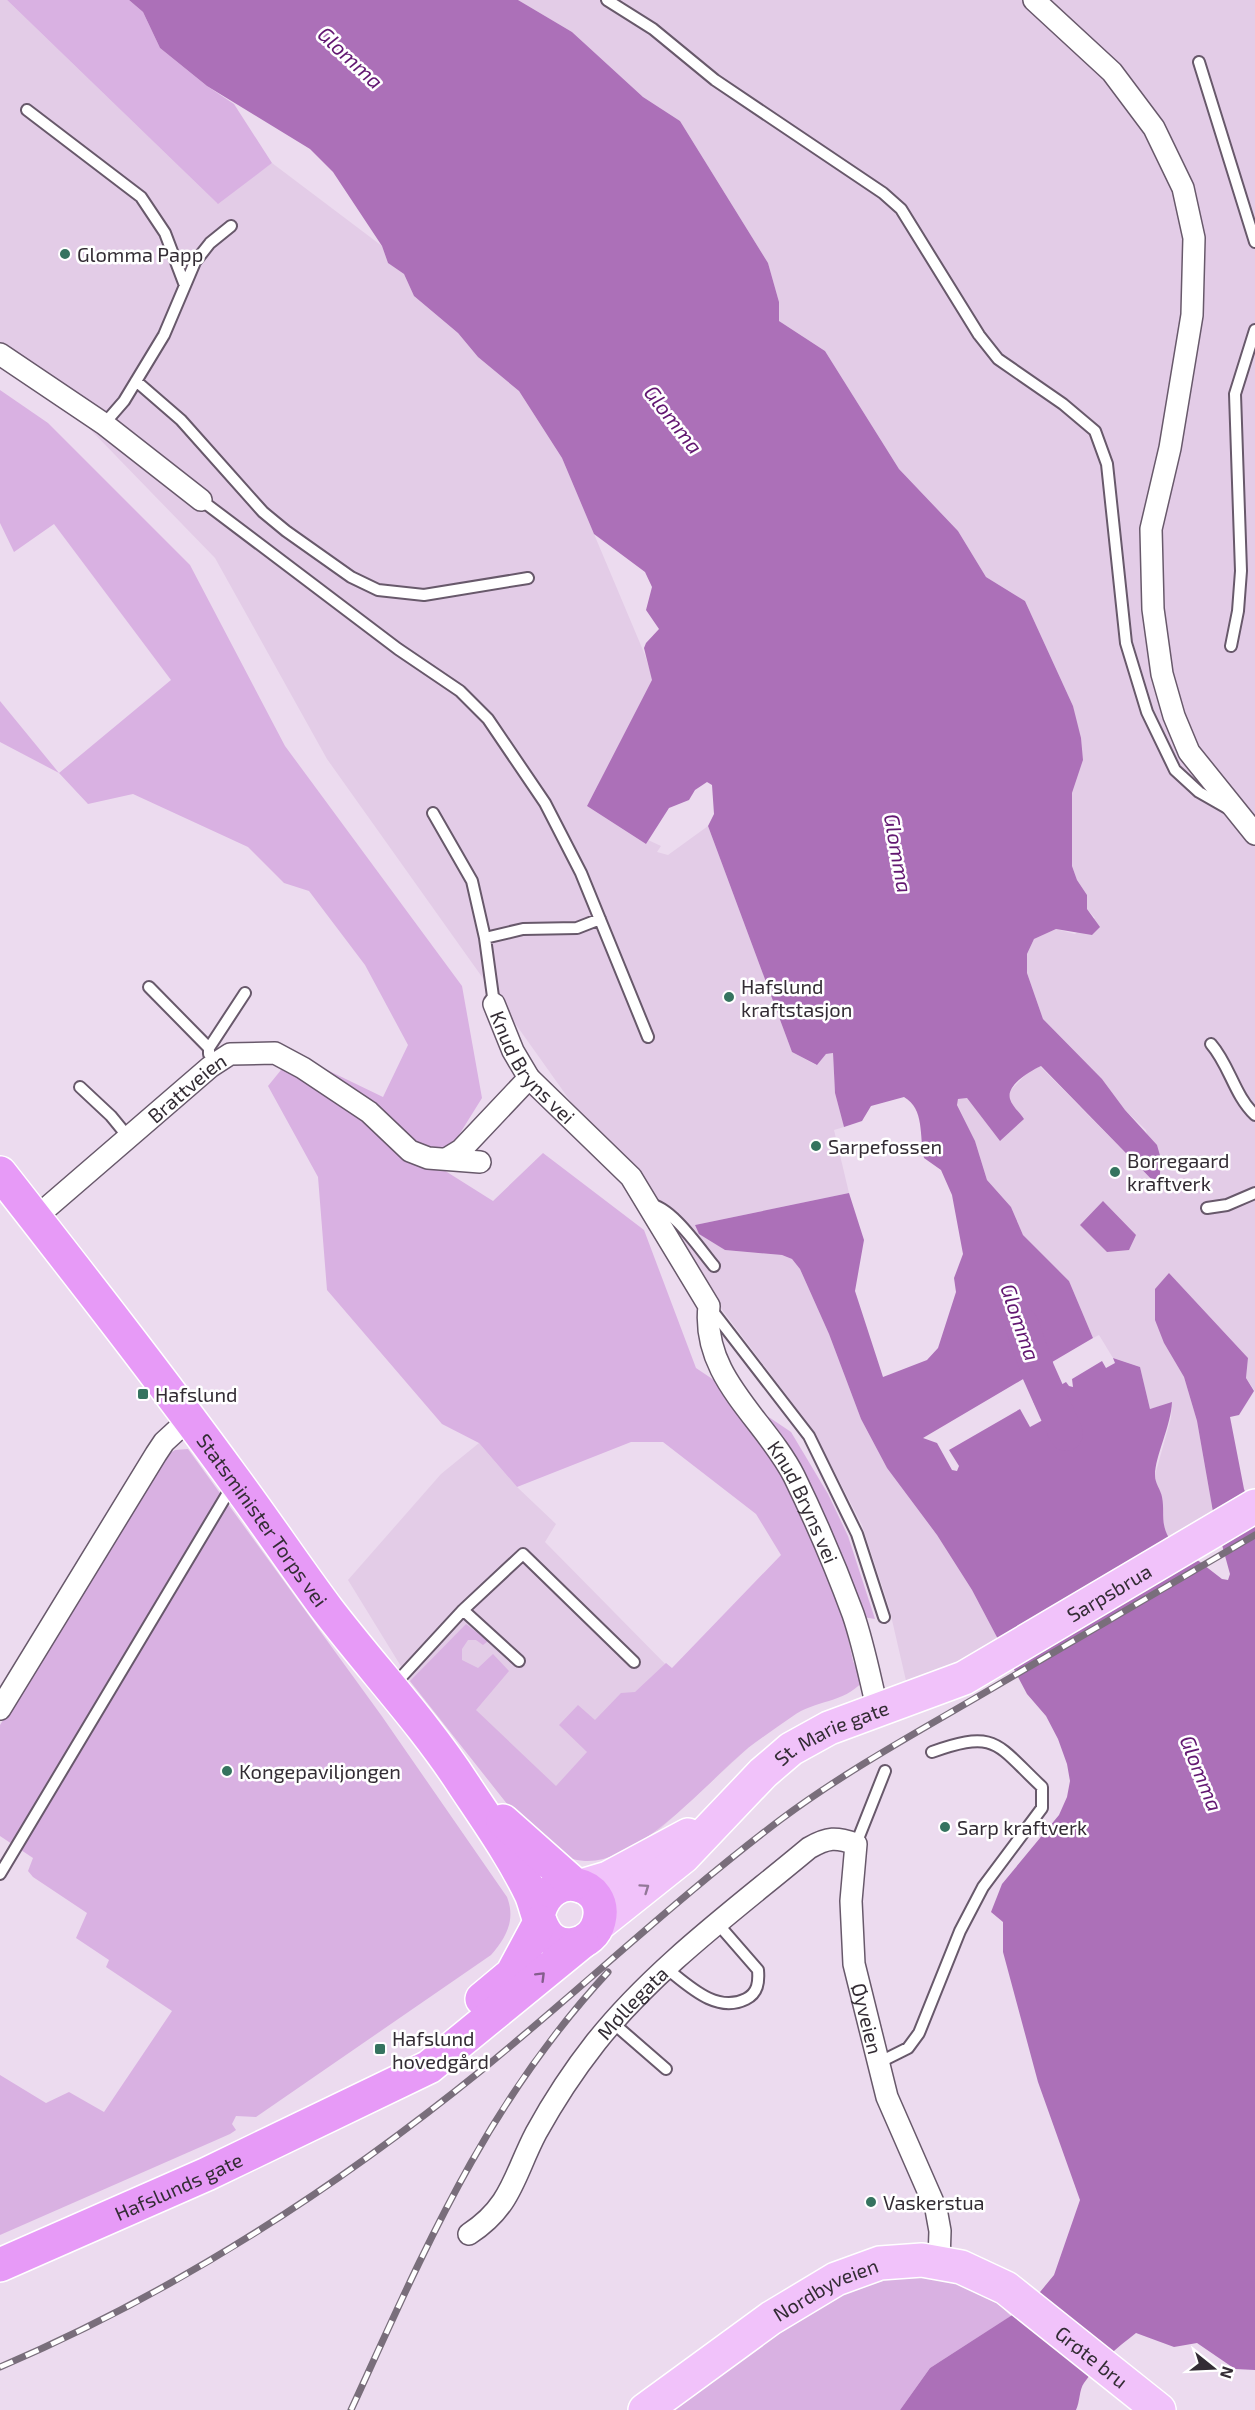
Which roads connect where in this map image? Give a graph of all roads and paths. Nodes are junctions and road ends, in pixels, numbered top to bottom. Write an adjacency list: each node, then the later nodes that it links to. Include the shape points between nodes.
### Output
1 (607, 0): 18 (lane, via 901,208 979,335 998,359 1095,431 1107,464 1126,643 1147,712 1175,770 1199,792)
2 (1034, 0): 18 (street, via 1112,72 1155,128 1183,188 1194,238 1192,315 1170,448 1150,529 1153,609 1162,674 1174,716 1189,752)
3 (1199, 62): 6 (lane)
4 (27, 110): 7 (lane, via 141,197 165,233)
5 (231, 226): 7 (lane, via 210,243)
6 (1255, 242)
7 (184, 283): 12 (lane, via 167,328)
8 (1255, 330): 16 (lane, via 1235,394 1242,534 1238,611)
9 (0, 354): 11 (street)
10 (0, 366): 11 (street)
11 (25, 372): 13 (street)
12 (136, 381): 13 (lane); 15 (lane, via 181,420 263,512 351,577 378,590 424,595)
13 (104, 424): 14 (street)
14 (201, 501): 20 (lane, via 476,705 545,803)
15 (528, 578)
16 (1231, 646)
17 (433, 813): 21 (lane, Knud Bryns vei, via 472,881)
18 (1236, 813): 19 (street)
19 (1255, 834)
20 (600, 919): 21 (lane, via 577,928 523,929); 25 (lane)
21 (485, 938): 24 (lane, Knud Bryns vei)
22 (149, 987): 27 (lane)
23 (245, 993): 27 (lane)
24 (494, 1004): 28 (street, Knud Bryns vei)
25 (648, 1036)
26 (1211, 1044): 30 (lane, via 1228,1067 1241,1100)
27 (210, 1057): 31 (street, Brattveien); 32 (street, Brattveien, via 275,1053 369,1112 410,1151 428,1158)
28 (529, 1078): 32 (street, via 461,1150); 36 (street, Knud Bryns vei, via 617,1161)
29 (80, 1087): 31 (lane)
30 (1255, 1115)
31 (129, 1138): 38 (street, Brattveien)
32 (448, 1158): 33 (street, Brattveien)
33 (480, 1162)
34 (0, 1173): 38 (highway, Statsminister Torps vei)
35 (1255, 1193): 37 (lane, via 1227,1205)
36 (649, 1204): 39 (lane, via 659,1205 671,1216); 40 (street, Knud Bryns vei)
37 (1207, 1208)
38 (35, 1218): 41 (highway, Statsminister Torps vei)
39 (714, 1266)
40 (709, 1306): 45 (lane, via 809,1436 857,1534); 51 (street, Knud Bryns vei, via 706,1328 723,1377 793,1474 825,1545 853,1615)
41 (189, 1419): 42 (highway, Statsminister Torps vei); 50 (street, via 156,1454)
42 (236, 1481): 49 (highway, Statsminister Torps vei); 57 (lane)
43 (1255, 1506): 48 (main road, Sarpsbrua)
44 (464, 1610): 46 (lane); 47 (lane, via 522,1554); 49 (lane)
45 (884, 1617)
46 (519, 1661)
47 (634, 1662)
48 (964, 1678): 51 (main road, St. Marie gate)
49 (390, 1688): 54 (highway, Statsminister Torps vei)
50 (0, 1709)
51 (878, 1711): 55 (main road, St. Marie gate, via 830,1728 791,1749)
52 (932, 1752): 64 (lane, via 969,1740 995,1744 1042,1787 1042,1808 983,1887 960,1931 919,2033 908,2048)
53 (885, 1771): 56 (lane, Øyveien)
54 (461, 1779): 58 (highway, Statsminister Torps vei, via 531,1849); 59 (highway, Statsminister Torps vei, via 514,1860)
55 (719, 1818): 58 (main road, St. Marie gate, via 608,1878); 61 (main road, St. Marie gate, one-way to 55, via 669,1870)
56 (856, 1844): 60 (street, Møllegata, via 835,1837 823,1839); 64 (street, Øyveien, via 851,1900 854,1964)
57 (0, 1874)
58 (577, 1885): 59 (highway, via 564,1884 547,1894); 61 (highway, via 595,1897 599,1906)
59 (540, 1917): 61 (highway, via 544,1931 565,1945); 66 (highway, Hafslunds gate, via 512,1974)
60 (718, 1924): 62 (street, Møllegata); 62 (lane, via 758,1970 757,1989 751,1997 740,2002 711,2000)
61 (590, 1933): 66 (highway, Hafslunds gate, one-way to 61, via 429,2067)
62 (666, 1968): 63 (street, Møllegata)
63 (613, 2023): 65 (lane); 67 (street, Møllegata, via 584,2059 536,2133 497,2212)
64 (878, 2063): 68 (street, Øyveien, via 887,2097 936,2209)
65 (666, 2068)
66 (354, 2101): 69 (highway, Hafslunds gate, via 207,2174)
67 (470, 2234)
68 (939, 2261): 70 (main road, Nordbyveien, via 992,2280); 71 (main road, Nordbyveien, via 880,2263 836,2279 771,2318)
69 (0, 2265)
70 (1027, 2303): 72 (main road, Grøte bru)
71 (645, 2410)
72 (1159, 2410)

